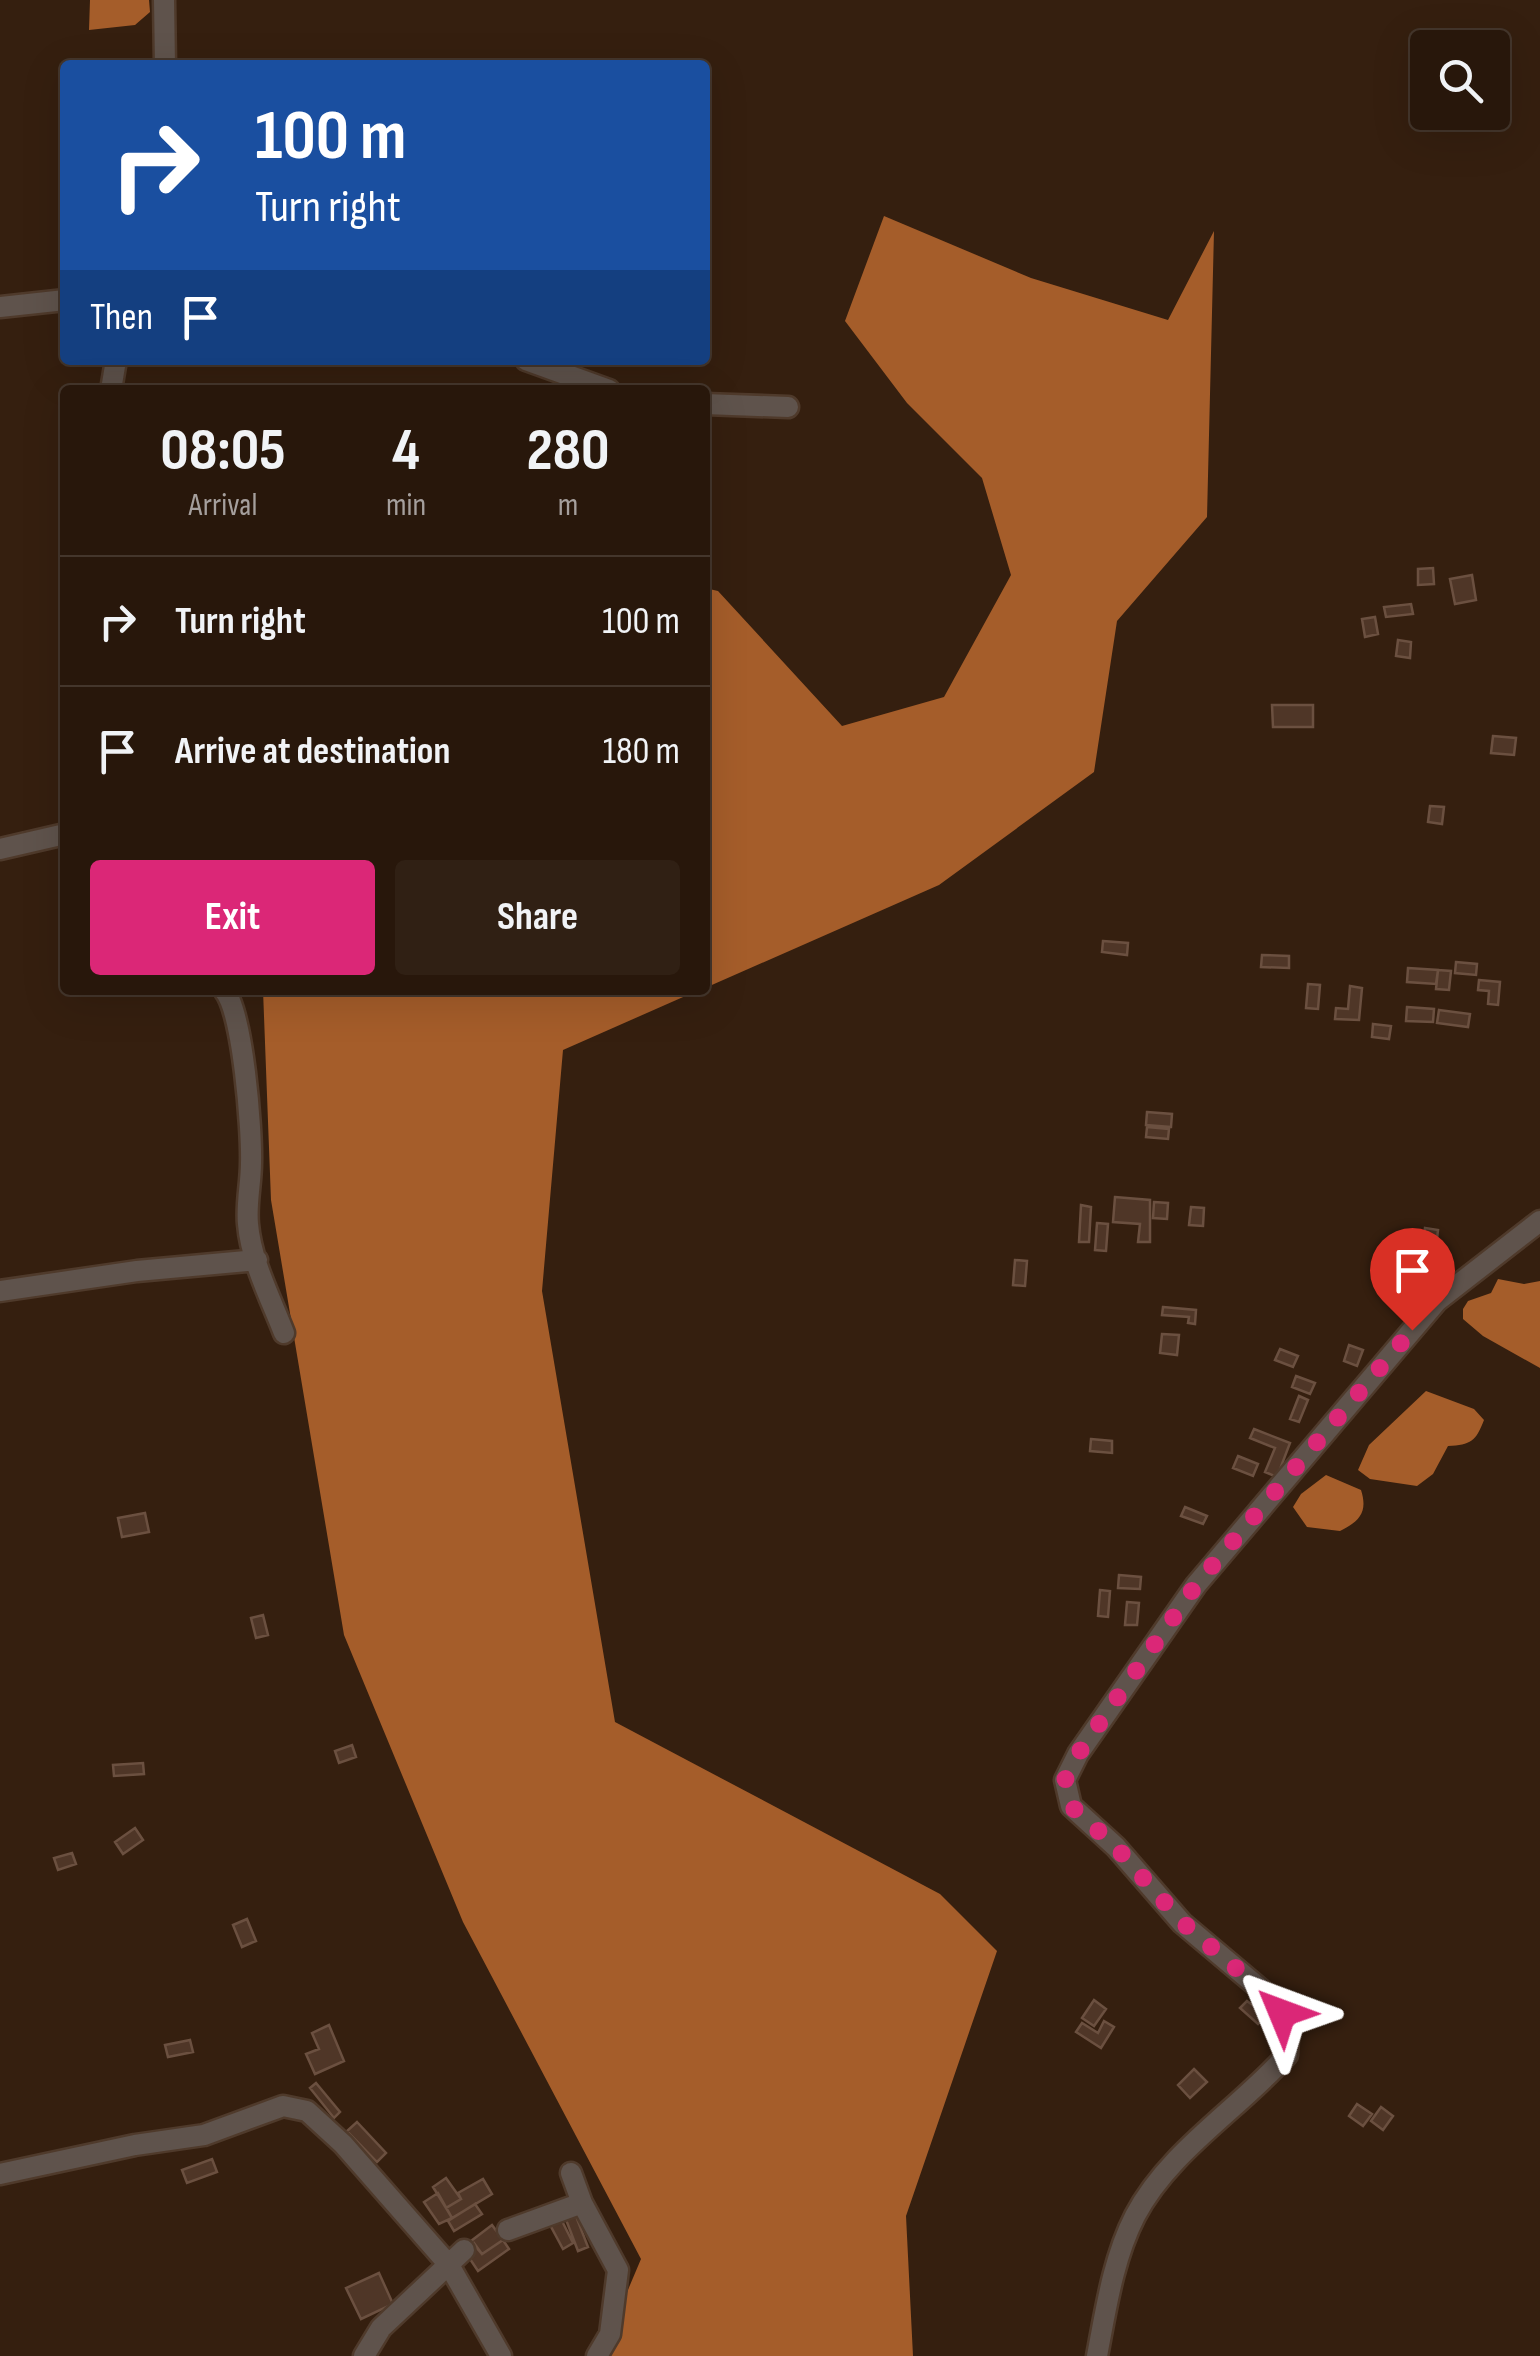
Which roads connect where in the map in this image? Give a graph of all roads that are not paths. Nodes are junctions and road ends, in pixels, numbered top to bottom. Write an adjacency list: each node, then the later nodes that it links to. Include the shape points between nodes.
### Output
1 (164, 0): 2 (street)
2 (164, 60)
3 (60, 301): 4 (street)
4 (0, 307)
5 (540, 365): 6 (street)
6 (596, 385)
7 (710, 404): 8 (street)
8 (788, 407)
9 (60, 835): 10 (street)
10 (0, 849)
11 (228, 995): 13 (street, via 240,1038 252,1157 248,1225)
12 (1540, 1220): 24 (street, via 1437,1300 1266,1499 1196,1585 1065,1780 1071,1806 1182,1922 1264,1992 1282,2013 1288,2038 1287,2055 1195,2143 1135,2216 1114,2273)
13 (257, 1260): 14 (street); 15 (street)
14 (0, 1291)
15 (284, 1333)
16 (571, 2173): 18 (street)
17 (0, 2174): 20 (street, via 204,2135 292,2107 308,2111)
18 (582, 2203): 19 (street); 23 (street, via 618,2270 610,2334)
19 (508, 2230)
20 (456, 2257): 21 (street, via 381,2328); 22 (street)
21 (364, 2356)
22 (501, 2356)
23 (597, 2356)
24 (1097, 2356)

